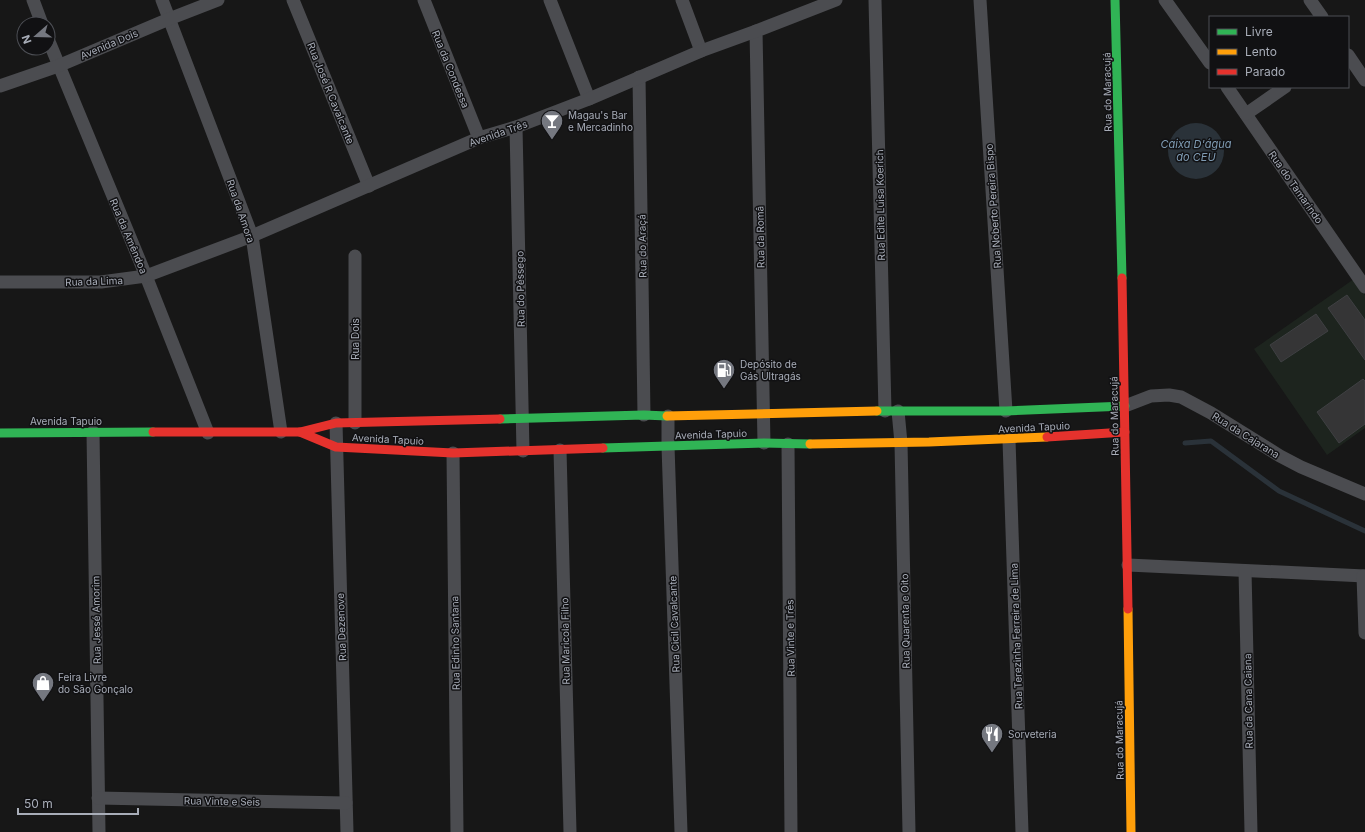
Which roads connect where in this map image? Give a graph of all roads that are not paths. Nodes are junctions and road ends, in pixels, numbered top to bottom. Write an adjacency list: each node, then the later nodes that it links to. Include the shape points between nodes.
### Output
1 (32, 0): 14 (street)
2 (162, 0): 16 (street, Rua da Amora)
3 (218, 0): 16 (street, Avenida Dois)
4 (293, 0): 32 (street, Rua José R Cavalcante)
5 (424, 0): 31 (street, Rua da Condessa)
6 (550, 0): 28 (street)
7 (682, 0): 18 (street)
8 (836, 0): 17 (street, Avenida Três)
9 (875, 0): 39 (street, Rua Edite Luisa Koerich)
10 (980, 0): 41 (street, Rua Noberto Pereira Bispo)
11 (1115, 0): 38 (street, Rua do Maracujá)
12 (1166, 0): 21 (street)
13 (1310, 0): 15 (street)
14 (39, 16)
15 (1321, 16)
16 (169, 19): 22 (street, Avenida Dois); 33 (street, Rua da Amora)
17 (756, 32): 18 (street, Avenida Três); 43 (street, Rua da Româ)
18 (701, 51): 23 (street, Avenida Três)
19 (54, 56): 22 (street, Rua da Amêndoa)
20 (1349, 56): 24 (street)
21 (1209, 62)
22 (58, 66): 25 (street, Avenida Dois); 35 (street, Rua da Amêndoa)
23 (639, 77): 28 (street, Avenida Três); 42 (street, Rua do Araçá)
24 (1365, 80)
25 (0, 86)
26 (1228, 88): 29 (street, Rua do Tamarindo)
27 (1284, 88): 29 (street)
28 (589, 99): 30 (street, Avenida Três)
29 (1246, 114): 37 (street, Rua do Tamarindo)
30 (516, 127): 31 (street, Avenida Três); 45 (street, Rua do Pêssego)
31 (479, 138): 32 (street, Avenida Três)
32 (368, 186): 33 (street, Avenida Três)
33 (252, 236): 35 (street, Rua da Lima); 49 (street, Rua da Amora)
34 (355, 256): 47 (street, Rua Dois)
35 (146, 276): 36 (street, Rua da Lima, via 101,282); 53 (street, Rua da Amêndoa)
36 (0, 282)
37 (1365, 287)
38 (1126, 406): 41 (street, Avenida Tapuio); 51 (street, Rua do Maracujá); 63 (street, Rua da Cajarana, via 1151,396 1181,397 1212,413 1280,456)
39 (884, 411): 40 (street, Avenida Tapuio); 43 (street, Avenida Tapuio)
40 (898, 411): 41 (street, Avenida Tapuio); 56 (street, Rua Quarenta e Oito)
41 (1006, 412)
42 (644, 414): 44 (street, Avenida Tapuio); 45 (street, Avenida Tapuio)
43 (764, 414): 44 (street, Avenida Tapuio); 55 (street, Rua da Româ)
44 (668, 416): 58 (street, Rua Cicil Cavalcante)
45 (523, 418): 47 (street, Avenida Tapuio); 61 (street, Rua do Pêssego)
46 (336, 423): 47 (street, Avenida Tapuio); 50 (street, Avenida Tapuio); 59 (street, Rua Dezenove)
47 (355, 423)
48 (93, 432): 52 (street, Avenida Tapuio); 53 (street, Avenida Tapuio); 68 (street, Rua Jessé Amorim)
49 (281, 432): 50 (street, Avenida Tapuio); 53 (street, Avenida Tapuio)
50 (300, 432): 59 (street, Avenida Tapuio)
51 (1125, 432): 54 (street, Avenida Tapuio); 64 (street, Rua do Maracujá)
52 (0, 433)
53 (208, 433)
54 (1009, 440): 56 (street, Avenida Tapuio); 77 (street, Rua Terezinha Ferreira de Lima)
55 (764, 443): 57 (street, Avenida Tapuio); 58 (street, Avenida Tapuio)
56 (901, 443): 57 (street, Avenida Tapuio); 76 (street, Rua Quarenta e Oito)
57 (788, 444): 75 (street, Rua Vinte e Três)
58 (668, 446): 60 (street, Avenida Tapuio); 74 (street, Rua Cicil Cavalcante)
59 (336, 447): 62 (street, Avenida Tapuio); 69 (street, Rua Dezenove)
60 (560, 450): 61 (street, Avenida Tapuio); 73 (street, Rua Maricola Filho)
61 (523, 451): 62 (street, Avenida Tapuio)
62 (452, 453): 72 (street, Rua Edinho Santana)
63 (1365, 494)
64 (1128, 565): 65 (street); 78 (street, Rua do Maracujá)
65 (1245, 571): 66 (street); 79 (street, Rua da Cana Caiana)
66 (1364, 576): 67 (street)
67 (1365, 632)
68 (98, 798): 69 (street, Rua Vinte e Seis); 70 (street, Rua Jessé Amorim)
69 (346, 803): 71 (street, Rua Dezenove)
70 (99, 832)
71 (347, 832)
72 (457, 832)
73 (570, 832)
74 (681, 832)
75 (791, 832)
76 (909, 832)
77 (1022, 832)
78 (1131, 832)
79 (1251, 832)

